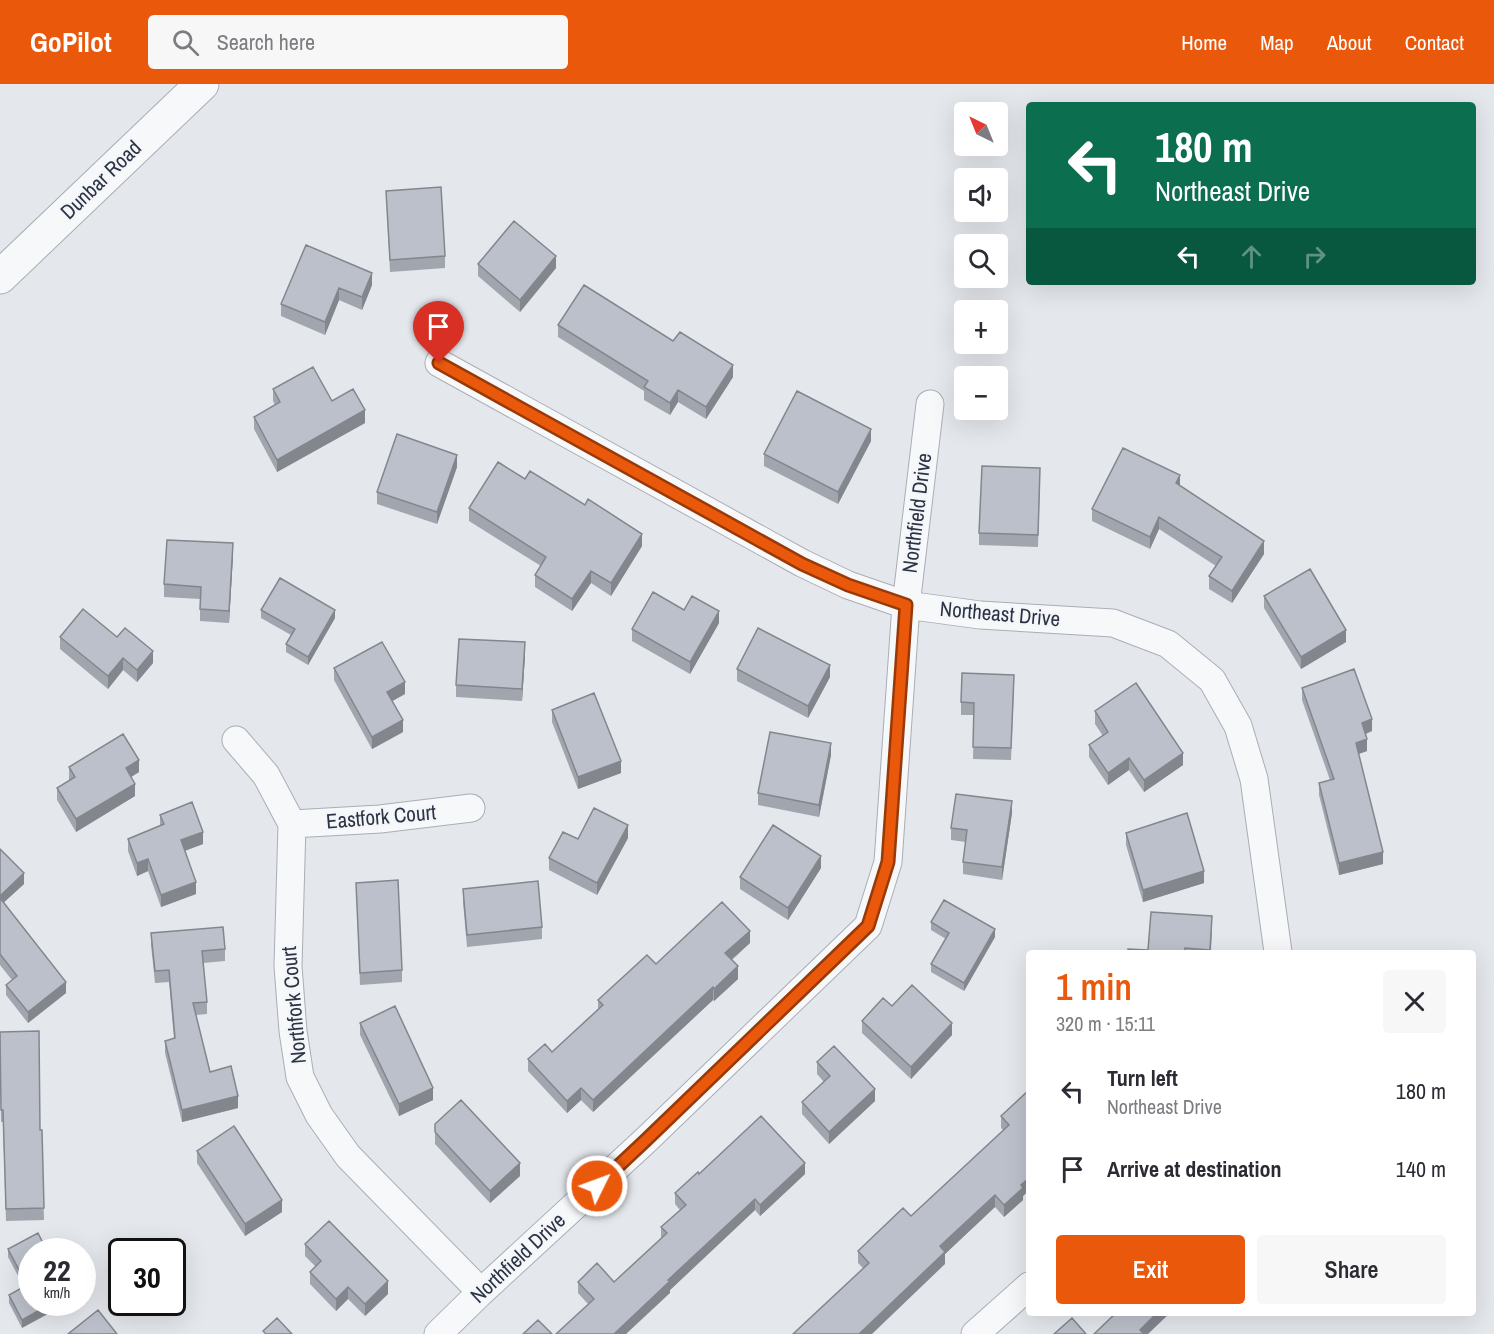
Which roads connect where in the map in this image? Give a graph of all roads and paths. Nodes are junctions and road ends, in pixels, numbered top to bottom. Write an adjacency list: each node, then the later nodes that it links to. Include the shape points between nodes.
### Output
1 (202, 84): 2 (street, Dunbar Road)
2 (0, 277)
3 (439, 363): 5 (street, Northeast Drive, via 802,564)
4 (930, 404): 5 (street, Northfield Drive)
5 (906, 605): 9 (street, Northeast Drive, via 980,615 1113,623 1168,644 1212,680 1238,726 1254,778); 11 (street, Northfield Drive, via 888,862 868,926)
6 (236, 740): 8 (street, Northfork Court, via 266,775)
7 (471, 808): 8 (street, Eastfork Court)
8 (292, 824): 11 (street, Northfork Court, via 288,966 300,1077 319,1115 348,1156)
9 (1278, 950)
10 (1026, 1289): 13 (street)
11 (481, 1292): 12 (street, Northfield Drive)
12 (438, 1334)
13 (975, 1334)

